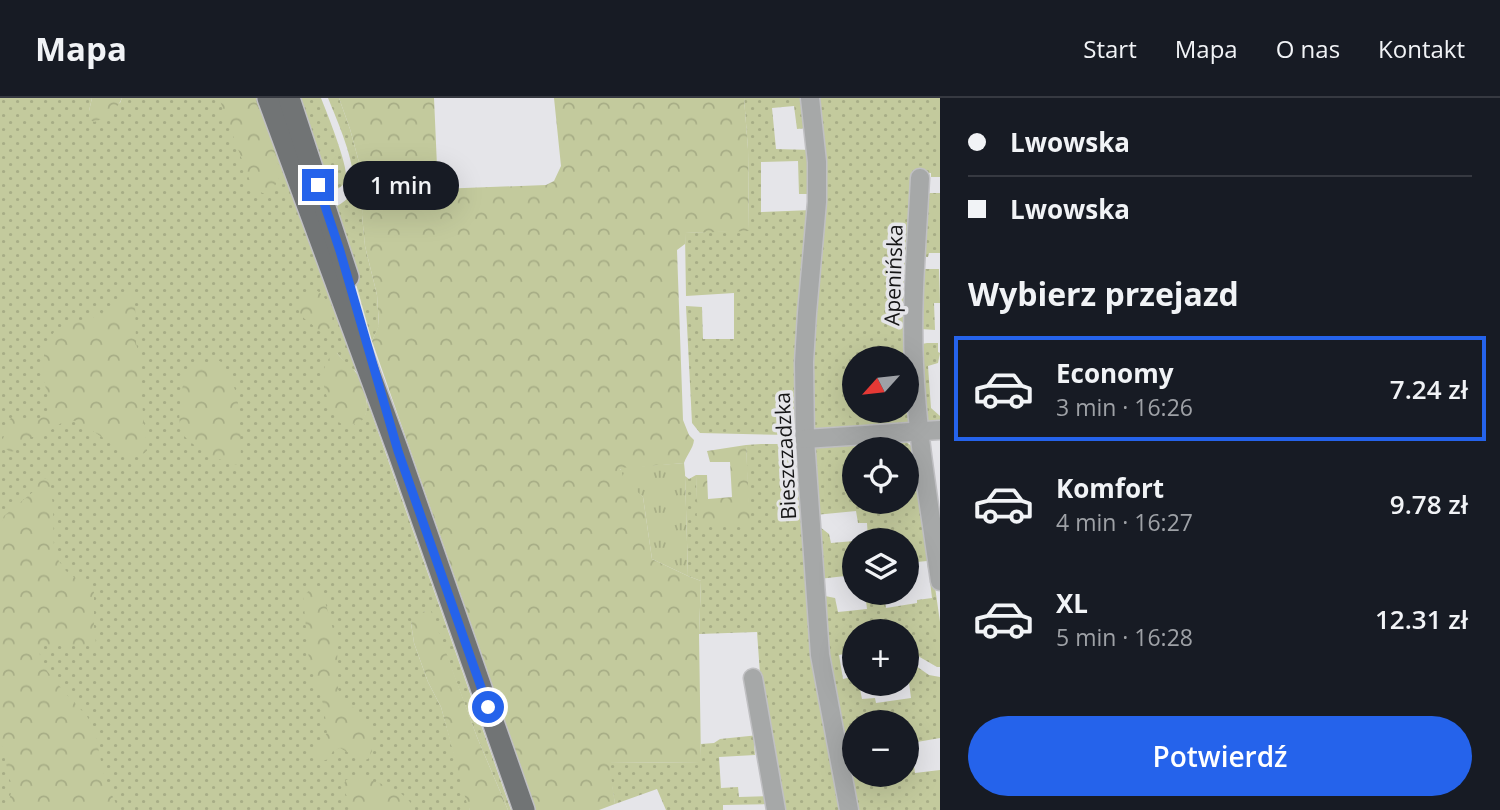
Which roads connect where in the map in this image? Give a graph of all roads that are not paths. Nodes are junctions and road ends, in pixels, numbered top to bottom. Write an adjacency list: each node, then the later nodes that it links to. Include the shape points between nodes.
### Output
1 (268, 98): 8 (main road)
2 (289, 98): 8 (main road, via 340,251)
3 (810, 98): 7 (street, Bieszczadzka, via 817,202 805,350)
4 (920, 178): 5 (street, Apenińska, via 913,320)
5 (918, 430): 6 (street); 7 (street); 9 (street, Apenińska)
6 (940, 430)
7 (805, 439): 13 (street, Bieszczadzka, via 820,655)
8 (398, 451): 11 (main road)
9 (940, 581)
10 (754, 678): 12 (street)
11 (524, 810)
12 (776, 810)
13 (849, 810)

